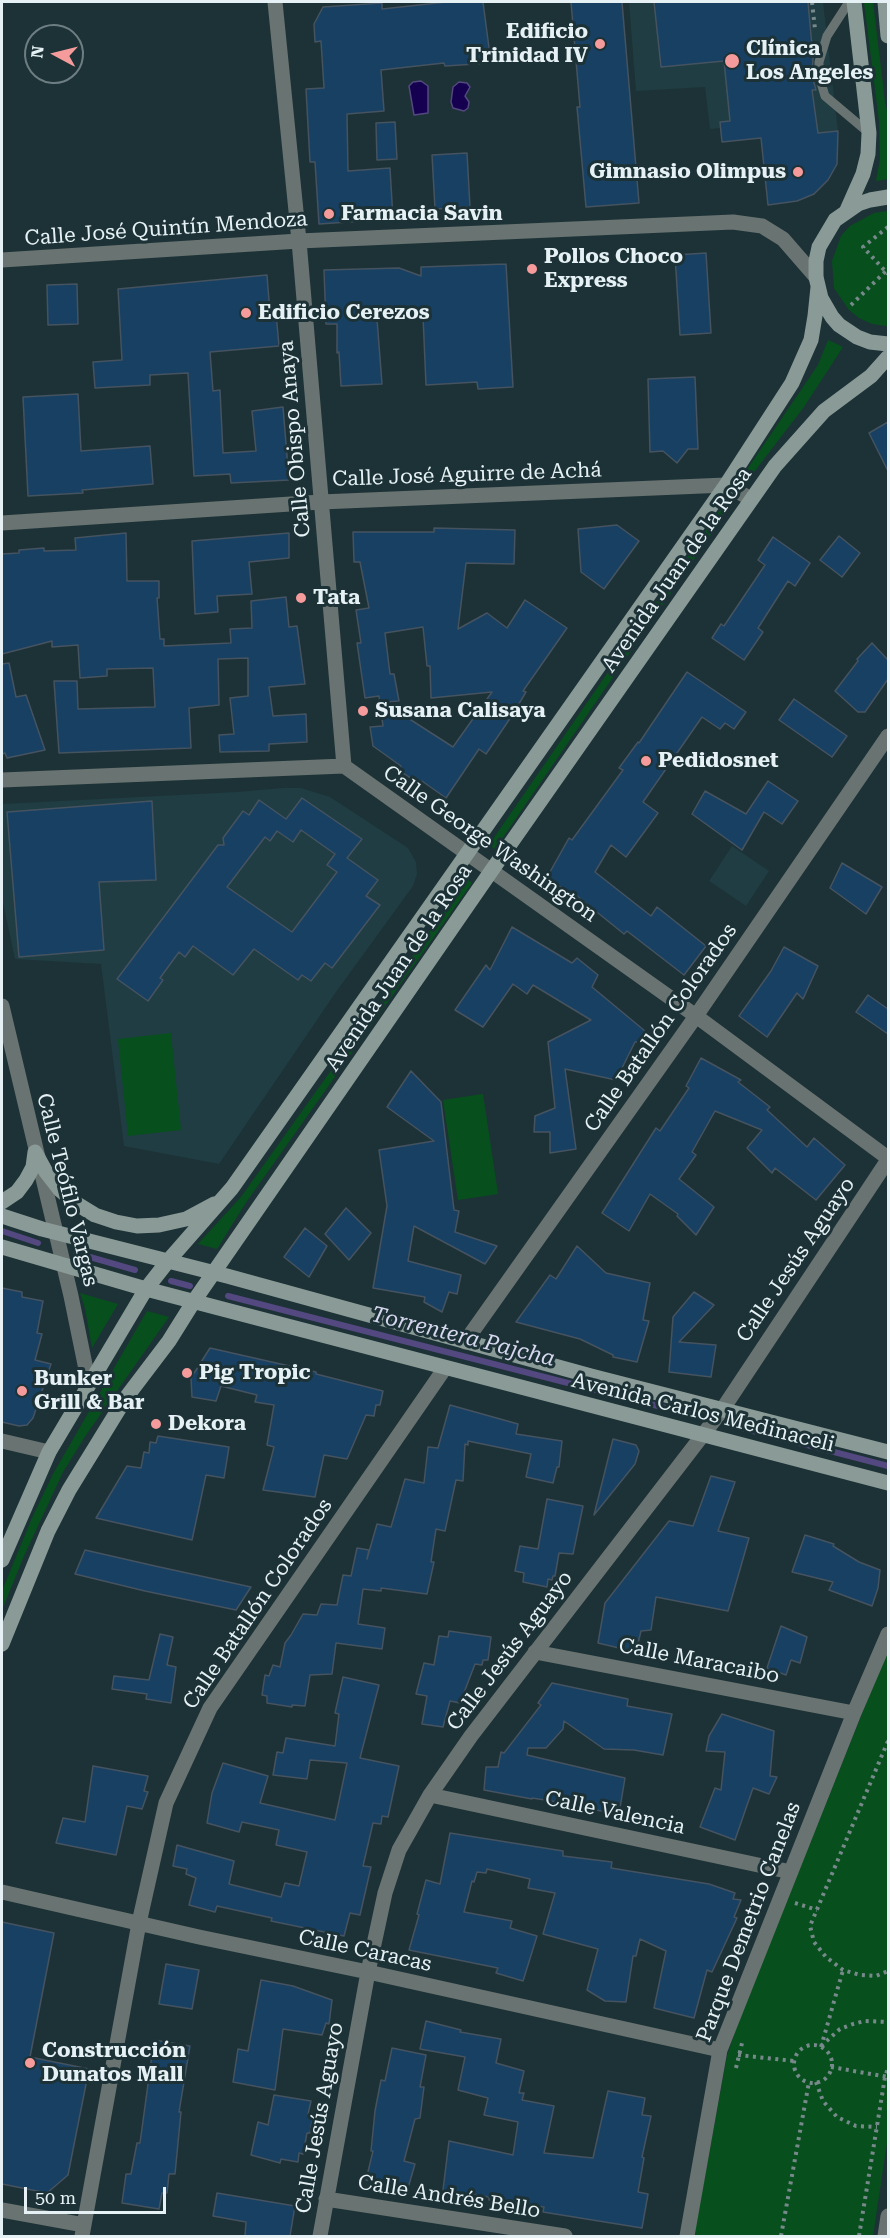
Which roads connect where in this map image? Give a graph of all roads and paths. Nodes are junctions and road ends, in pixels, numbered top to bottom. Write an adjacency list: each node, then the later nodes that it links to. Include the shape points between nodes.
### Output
1 (275, 2): 10 (street, Calle Obispo Anaya)
2 (849, 2): 6 (lane, via 827,36 819,76 825,96)
3 (854, 2): 6 (main road)
4 (885, 2): 5 (main road)
5 (888, 36)
6 (869, 133): 8 (main road, via 863,174)
7 (888, 197): 8 (main road)
8 (847, 210): 13 (main road, Avenida Juan de la Rosa, via 835,220 819,247)
9 (888, 226): 12 (path, via 863,247)
10 (300, 242): 11 (street, Calle José Quintín Mendoza); 13 (street, Calle José Quintín Mendoza, via 733,222 762,226 783,239); 19 (street, Calle Obispo Anaya)
11 (2, 260)
12 (888, 271): 14 (path)
13 (817, 282): 15 (main road, via 832,317 848,332 870,342); 17 (main road, Avenida Juan de la Rosa, via 811,340 804,359)
14 (851, 305)
15 (888, 344)
16 (888, 357): 18 (main road, Avenida Juan de la Rosa, via 871,376 824,411 774,466)
17 (726, 484): 18 (street); 19 (street, Calle José Aguirre de Achá); 24 (main road, Avenida Juan de la Rosa)
18 (751, 499): 25 (main road, Avenida Juan de la Rosa)
19 (321, 502): 20 (street, Calle José Aguirre de Achá); 22 (street, Calle Obispo Anaya)
20 (2, 523)
21 (888, 736): 27 (street, Calle Batallón Colorados)
22 (344, 766): 23 (street); 24 (street, Calle George Washington)
23 (2, 780)
24 (468, 853): 25 (street, Calle George Washington); 30 (main road, Avenida Juan de la Rosa)
25 (492, 870): 27 (street, Calle George Washington); 37 (main road, Avenida Juan de la Rosa)
26 (2, 1006): 28 (street, Calle Teófilo Vargas)
27 (696, 1016): 29 (street, Calle George Washington); 40 (street, Calle Batallón Colorados)
28 (35, 1152): 30 (main road, via 60,1190 77,1204 95,1215 137,1226 186,1219 211,1206); 31 (main road, via 26,1180); 33 (street, Calle Teófilo Vargas)
29 (888, 1159): 43 (street, Calle Jesús Aguayo)
30 (232, 1188): 35 (main road, Avenida Juan de la Rosa)
31 (2, 1202)
32 (2, 1216): 33 (main road, Avenida Carlos Medinaceli)
33 (55, 1232): 35 (main road, Avenida Carlos Medinaceli); 36 (street, Calle Teófilo Vargas)
34 (2, 1247): 36 (main road, Avenida Carlos Medinaceli)
35 (168, 1261): 37 (main road, Avenida Carlos Medinaceli); 38 (main road, Avenida Juan de la Rosa)
36 (63, 1266): 38 (main road, Avenida Carlos Medinaceli); 42 (street, Calle Teófilo Vargas)
37 (214, 1273): 39 (main road, Avenida Juan de la Rosa); 40 (main road, Avenida Carlos Medinaceli)
38 (146, 1289): 39 (main road, Avenida Carlos Medinaceli); 42 (main road, Avenida Juan de la Rosa)
39 (194, 1301): 41 (main road, Avenida Carlos Medinaceli); 51 (main road, Avenida Juan de la Rosa, via 125,1399 69,1490)
40 (465, 1342): 43 (main road, Avenida Carlos Medinaceli)
41 (445, 1368): 44 (main road, Avenida Carlos Medinaceli); 60 (street, Calle Batallón Colorados, via 210,1708 166,1803)
42 (89, 1384): 46 (main road, Avenida Juan de la Rosa)
43 (722, 1410): 44 (street, Calle Jesús Aguayo); 47 (main road, Avenida Carlos Medinaceli)
44 (704, 1435): 48 (main road, Avenida Carlos Medinaceli); 52 (street, Calle Jesús Aguayo)
45 (2, 1441): 46 (street)
46 (49, 1452): 49 (main road, Avenida Juan de la Rosa)
47 (888, 1452)
48 (888, 1483)
49 (2, 1560)
50 (888, 1634): 53 (street, Parque Demetrio Canelas)
51 (2, 1644)
52 (535, 1652): 53 (street, Calle Maracaibo); 55 (street, Calle Jesús Aguayo)
53 (854, 1713): 56 (street, Parque Demetrio Canelas)
54 (888, 1741): 59 (path)
55 (430, 1795): 56 (street, Calle Valencia); 63 (street, Calle Jesús Aguayo, via 399,1850)
56 (791, 1872): 67 (street, Parque Demetrio Canelas)
57 (2, 1892): 60 (street, Calle Caracas)
58 (800, 1893): 59 (path, via 795,1904)
59 (817, 1910): 61 (path, via 810,1926 814,1942)
60 (139, 1923): 63 (street, Calle Caracas); 80 (street, Calle Batallón Colorados)
61 (843, 1970): 62 (path, via 860,1976); 66 (path)
62 (888, 1971)
63 (368, 1972): 67 (street, Calle Caracas); 77 (street, Calle Jesús Aguayo)
64 (888, 2022): 66 (path, via 852,2024)
65 (744, 2038): 68 (path)
66 (820, 2047): 69 (path, via 804,2047); 70 (path, via 830,2055)
67 (720, 2050): 68 (path); 83 (street, Parque Demetrio Canelas)
68 (739, 2055): 69 (path); 72 (path)
69 (794, 2061): 74 (path, via 796,2072)
70 (831, 2067): 73 (path); 75 (path, via 826,2077)
71 (888, 2067): 73 (path)
72 (734, 2075)
73 (887, 2077): 76 (path)
74 (809, 2082): 75 (path); 84 (path)
75 (816, 2082): 76 (path, via 823,2101 837,2117 856,2126)
76 (877, 2127): 85 (path)
77 (326, 2199): 81 (street, Calle Jesús Aguayo); 82 (street, Calle Andrés Bello)
78 (2, 2210): 80 (street)
79 (888, 2216): 86 (street)
80 (83, 2230)
81 (320, 2236)
82 (566, 2236)
83 (687, 2236)
84 (781, 2236)
85 (859, 2236)
86 (885, 2236)

